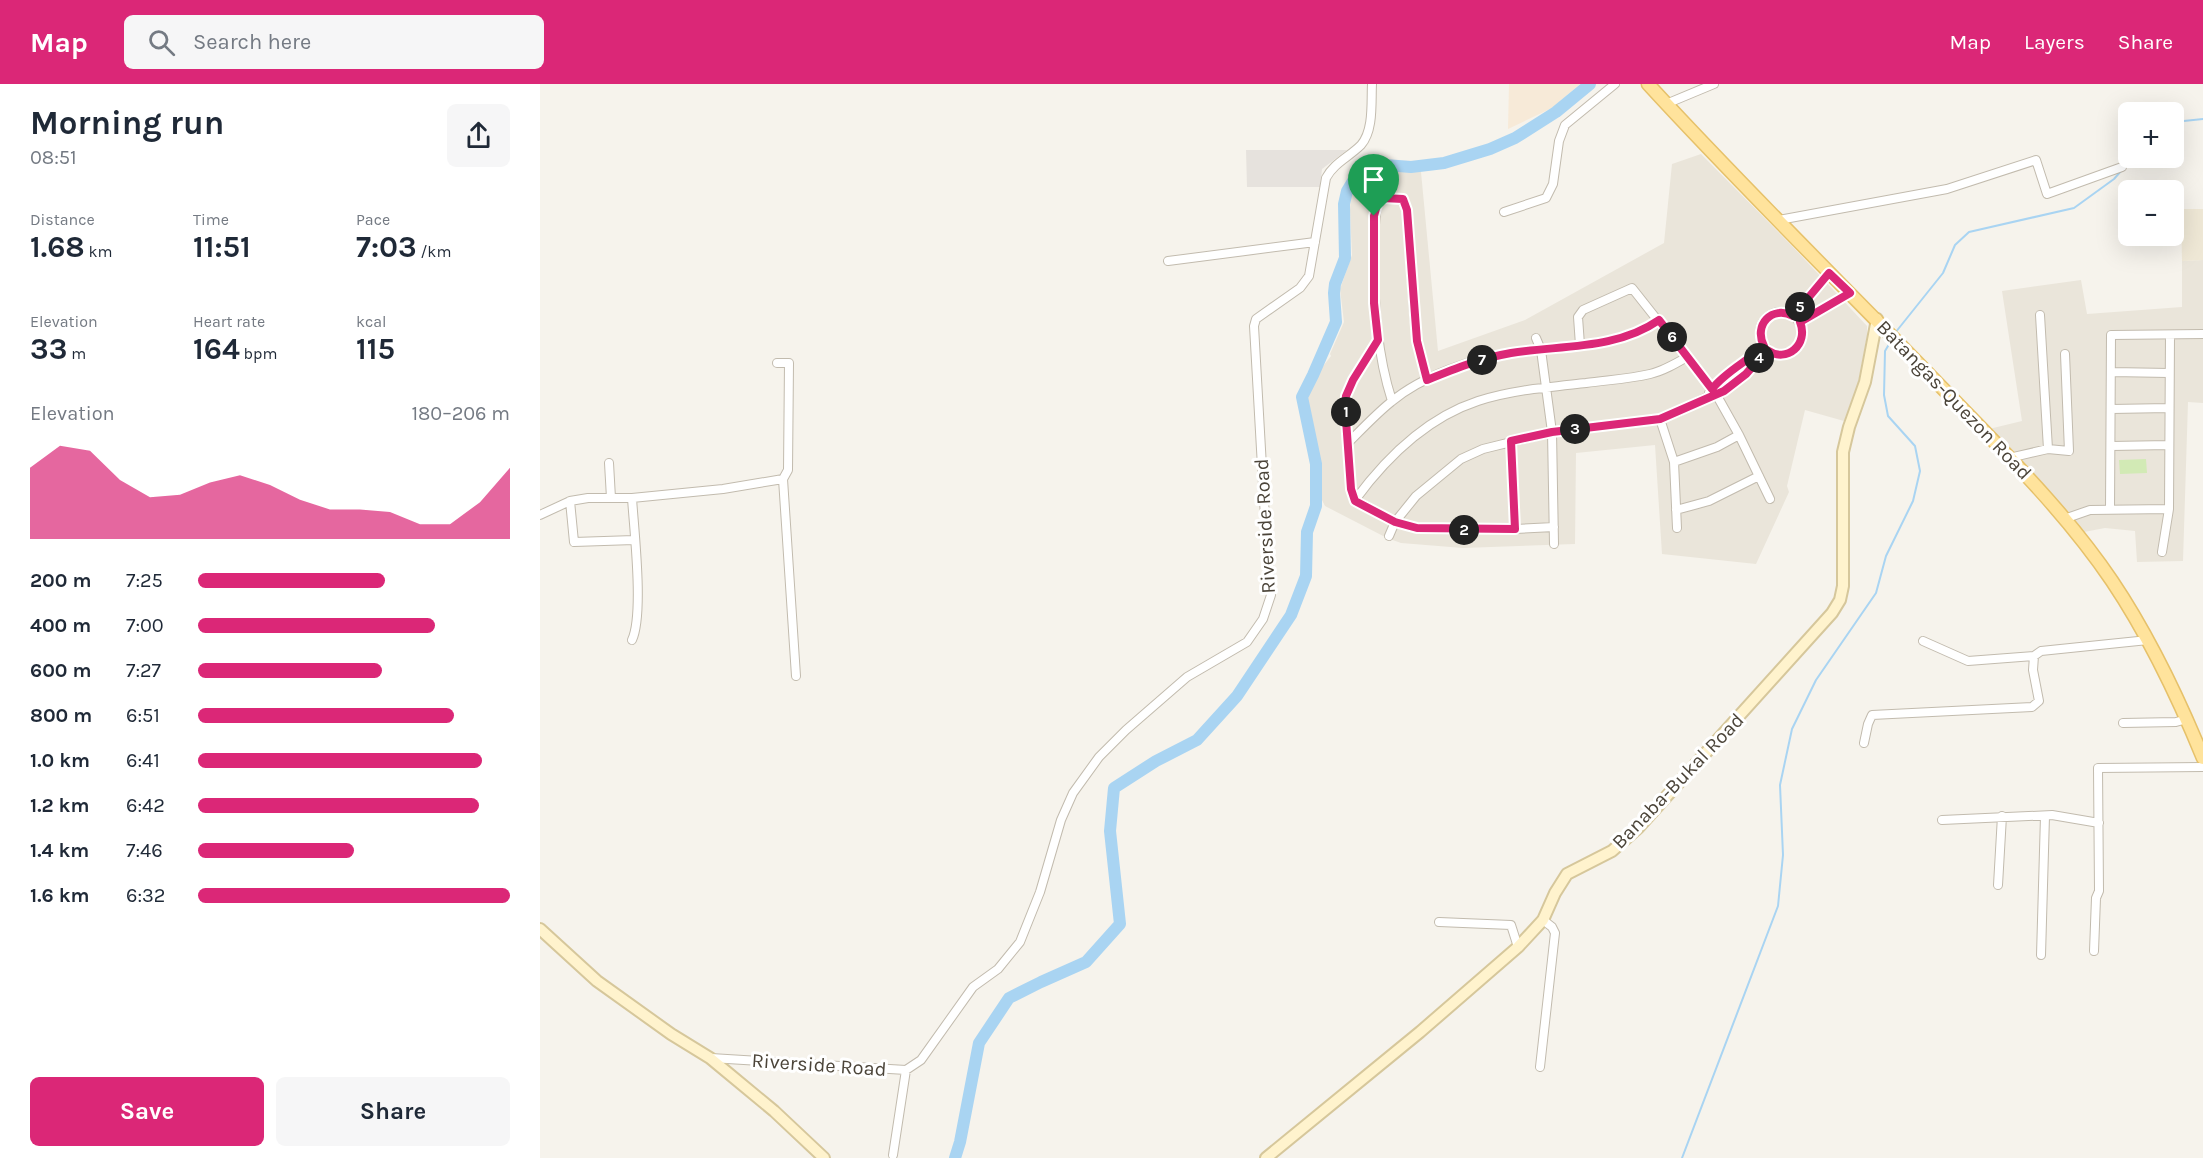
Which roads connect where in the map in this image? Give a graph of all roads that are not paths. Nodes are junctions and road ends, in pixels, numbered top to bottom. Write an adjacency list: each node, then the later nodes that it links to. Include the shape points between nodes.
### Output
1 (1372, 84): 9 (street, Riverside Road, via 1368,132 1326,178)
2 (1615, 84): 7 (street, via 1565,125 1553,184 1546,198)
3 (1648, 84): 5 (main road, Batangas-Quezon Road)
4 (1714, 84): 5 (street)
5 (1666, 104): 8 (main road, Batangas-Quezon Road)
6 (2119, 168): 8 (street, via 2047,194 2036,160 1947,189)
7 (1504, 212)
8 (1779, 220): 11 (main road, Batangas-Quezon Road)
9 (1315, 242): 10 (street); 91 (street, Riverside Road, via 1305,282 1256,319 1254,326 1271,595 1263,619 1247,642 1187,677 1099,757 1073,794 1061,820 1040,892 1020,942 998,969 973,987 921,1060)
10 (1168, 261)
11 (1829, 273): 12 (main road, Batangas-Quezon Road); 14 (street)
12 (1850, 293): 15 (main road, Batangas-Quezon Road); 17 (street)
13 (2040, 315): 44 (street)
14 (1793, 316): 17 (street); 23 (street, via 1780,312 1767,317 1760,329)
15 (1877, 319): 45 (main road, Batangas-Quezon Road); 83 (street, Banaba-Bukal Road, via 1865,382 1843,453 1843,586 1832,613 1638,828 1612,851 1567,874)
16 (1659, 320): 22 (street, via 1629,336); 22 (street, via 1632,288 1583,310 1578,317); 26 (street)
17 (1800, 322): 23 (street, via 1801,340 1794,350 1777,355)
18 (2203, 334): 19 (street)
19 (2170, 335): 28 (street, via 2111,335); 29 (street)
20 (1536, 338): 24 (street)
21 (1378, 340): 31 (street, via 1374,216 1378,201 1383,198 1403,199 1417,341); 34 (street); 41 (street, via 1346,396)
22 (1580, 345): 24 (street)
23 (1765, 348): 30 (street, via 1741,362); 30 (street, via 1746,374)
24 (1541, 350): 31 (street, via 1470,362); 32 (street)
25 (2066, 354): 44 (street, via 2069,451)
26 (1687, 357): 32 (street, via 1650,374); 33 (street)
27 (777, 363): 49 (street, via 789,363 788,470)
28 (2112, 372): 29 (street); 36 (street)
29 (2169, 373): 35 (street)
30 (1733, 377): 33 (street)
31 (1427, 380): 34 (street)
32 (1547, 388): 38 (street); 54 (street, via 1477,401 1450,414 1396,451)
33 (1714, 391): 37 (street); 39 (street)
34 (1392, 401): 41 (street)
35 (2169, 408): 36 (street); 43 (street)
36 (2111, 409): 42 (street)
37 (1660, 419): 38 (street); 46 (street)
38 (1552, 432): 40 (street); 61 (street)
39 (1739, 435): 46 (street); 48 (street)
40 (1511, 441): 60 (street, via 1461,459 1416,496); 63 (street)
41 (1348, 443): 54 (street)
42 (2111, 446): 43 (street); 55 (street)
43 (2169, 446): 56 (street)
44 (2048, 449): 45 (street)
45 (2009, 458): 59 (main road, Batangas-Quezon Road)
46 (1674, 462): 57 (street)
47 (609, 463): 50 (street)
48 (1759, 476): 52 (street); 57 (street, via 1709,501)
49 (783, 479): 51 (street); 72 (street)
50 (611, 498): 51 (street); 53 (street)
51 (632, 498): 65 (street)
52 (1770, 499)
53 (570, 501): 58 (street); 65 (street, via 574,542)
54 (1355, 501): 60 (street)
55 (2110, 509): 56 (street); 59 (street, via 2090,510)
56 (2169, 509): 67 (street)
57 (1676, 510): 62 (street)
58 (540, 515)
59 (2064, 519): 69 (main road, Batangas-Quezon Road, via 2112,580)
60 (1395, 522): 63 (street, via 1417,528); 64 (street)
61 (1554, 527): 63 (street); 66 (street)
62 (1677, 528)
63 (1515, 529)
64 (1389, 536)
65 (634, 540): 68 (street, via 637,600)
66 (1554, 544)
67 (2162, 552)
68 (632, 640)
69 (2148, 640): 71 (street, via 2041,651); 73 (main road, Batangas-Quezon Road)
70 (1923, 641): 71 (street, via 1968,661)
71 (2034, 656): 75 (street, via 2039,701 2032,708 1872,715)
72 (796, 676)
73 (2187, 719): 74 (street); 76 (main road, Batangas-Quezon Road)
74 (2123, 723)
75 (1864, 742)
76 (2203, 758)
77 (2203, 767): 81 (street, via 2098,768)
78 (2002, 816): 79 (street); 80 (street); 82 (street)
79 (2045, 816): 81 (street); 88 (street)
80 (1942, 820)
81 (2098, 823): 87 (street, via 2099,891)
82 (1998, 885)
83 (1544, 920): 86 (street, Banaba-Bukal Road); 90 (street, via 1555,933)
84 (1439, 922): 86 (street, via 1511,925)
85 (540, 929): 89 (street, via 597,981)
86 (1518, 947): 94 (street, Banaba-Bukal Road)
87 (2094, 951)
88 (2041, 955)
89 (710, 1058): 91 (street, Riverside Road); 93 (street)
90 (1540, 1067)
91 (906, 1070): 92 (street)
92 (893, 1155)
93 (824, 1158)
94 (1266, 1158)

